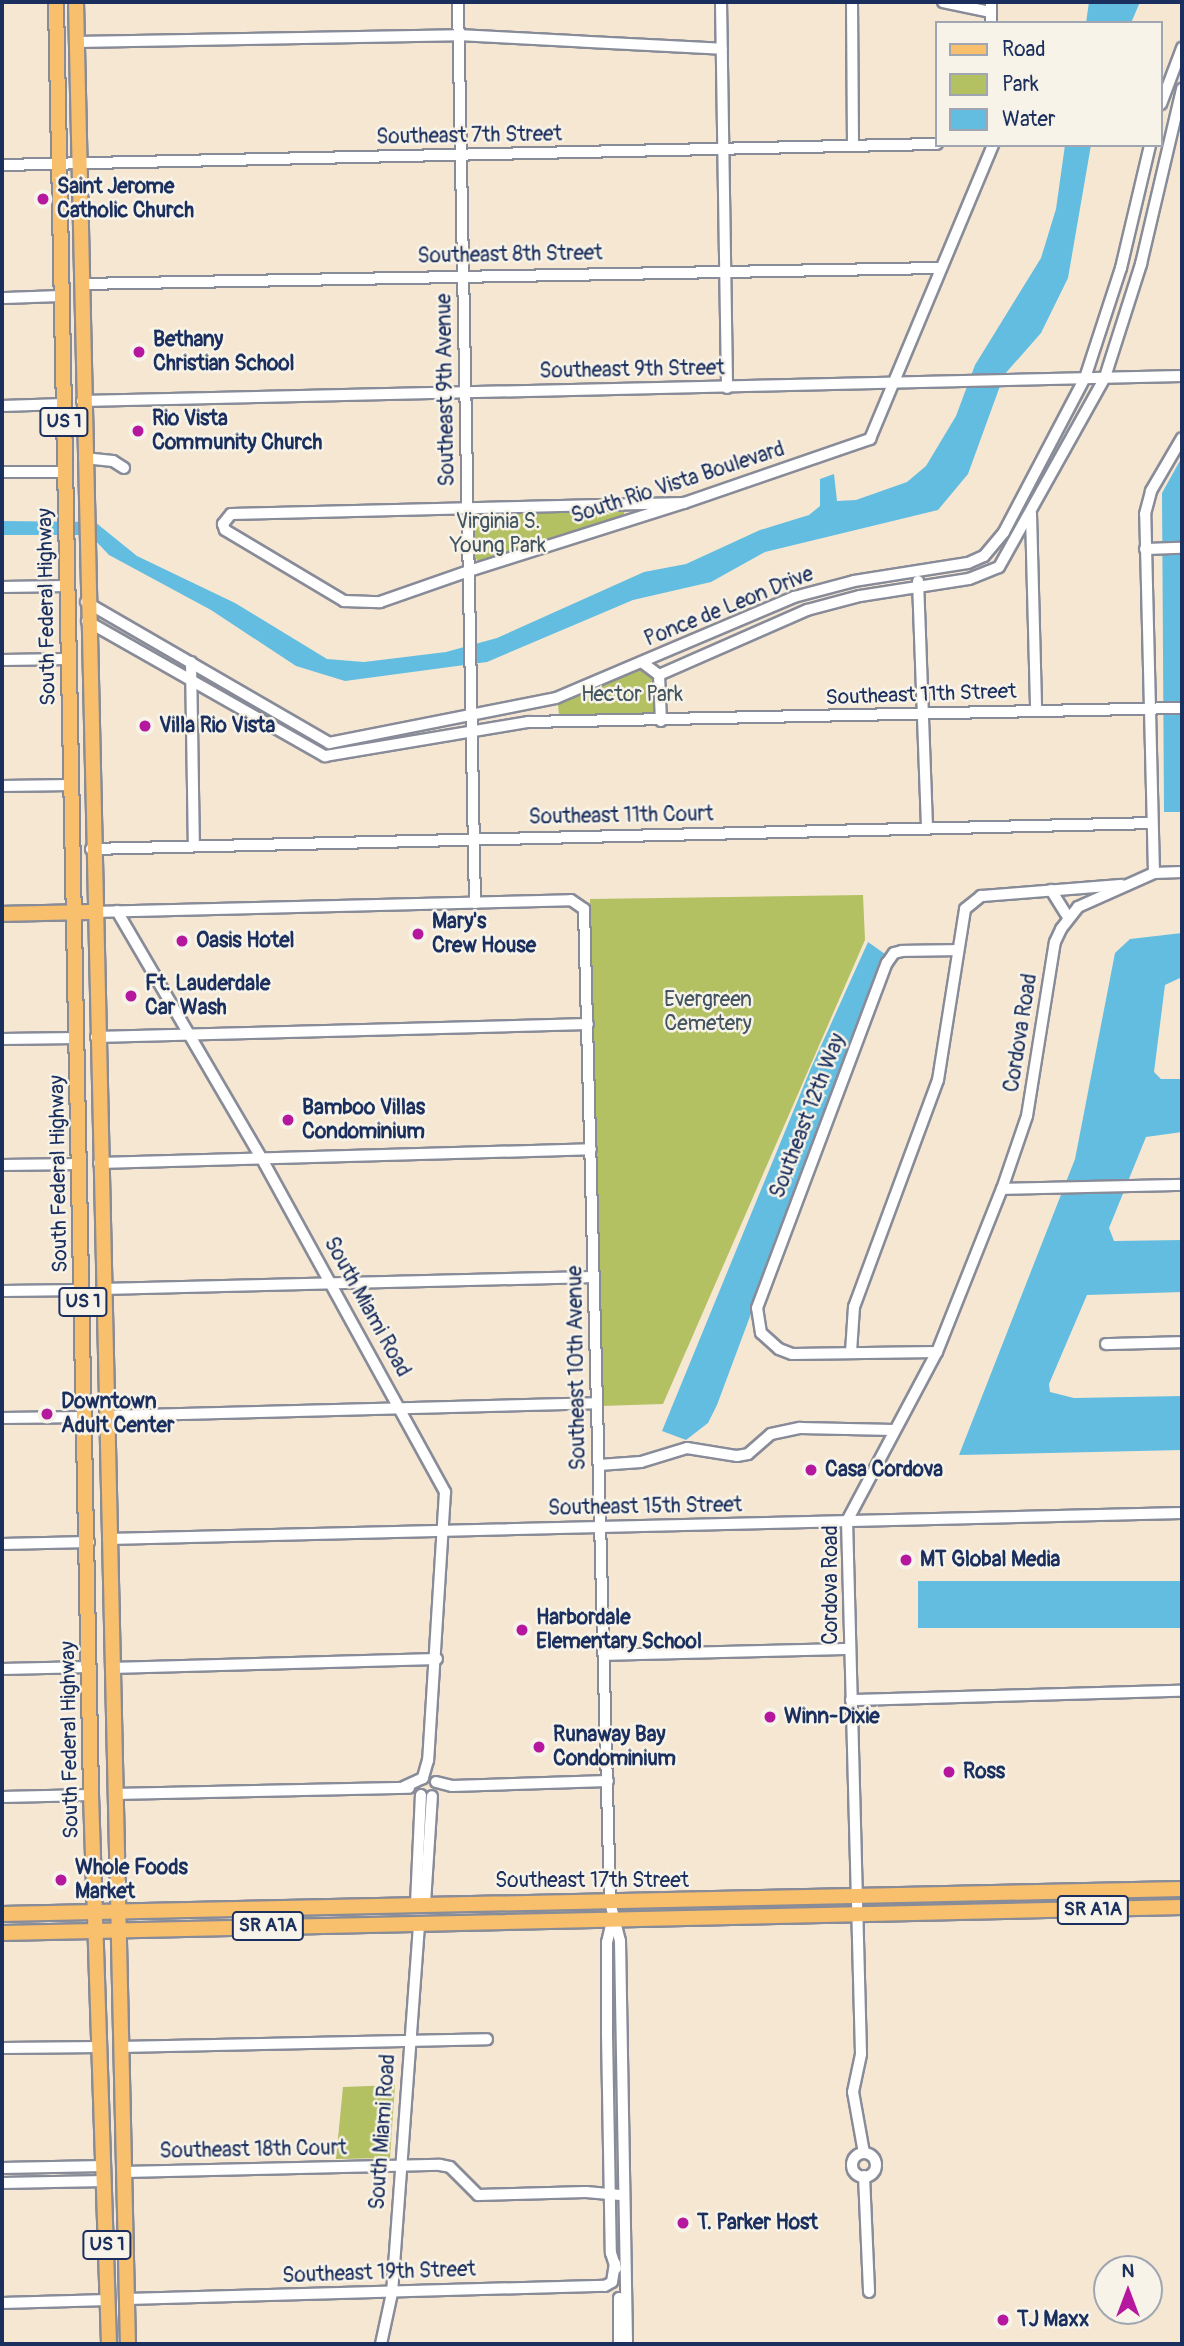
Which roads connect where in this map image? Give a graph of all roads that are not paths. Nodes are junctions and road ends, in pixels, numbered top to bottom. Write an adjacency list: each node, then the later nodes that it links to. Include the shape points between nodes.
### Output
1 (56, 2): 21 (main road, South Federal Highway / US 1)
2 (76, 2): 9 (main road, US 1)
3 (458, 2): 8 (street, Southeast 9th Avenue)
4 (721, 2): 11 (street)
5 (852, 2): 15 (street)
6 (943, 2): 7 (street)
7 (991, 12)
8 (458, 35): 9 (street); 11 (street); 19 (street, Southeast 9th Avenue)
9 (76, 42): 20 (main road, US 1)
10 (1182, 48): 13 (street)
11 (722, 49): 18 (street)
12 (1182, 89): 32 (street, Ponce de Leon Drive, via 1141,264)
13 (1163, 99)
14 (936, 144): 15 (street, Southeast 7th Street)
15 (853, 145): 18 (street, Southeast 7th Street)
16 (992, 147): 23 (street, South Rio Vista Boulevard)
17 (1150, 147): 31 (street, Ponce de Leon Drive, via 1121,268)
18 (725, 149): 19 (street, Southeast 7th Street); 24 (street)
19 (461, 155): 20 (street, Southeast 7th Street); 25 (street, Southeast 9th Avenue)
20 (78, 162): 21 (street, Southeast 7th Street); 26 (main road, US 1)
21 (59, 163): 22 (street, Southeast 7th Street); 27 (main road, South Federal Highway / US 1)
22 (2, 165)
23 (941, 268): 24 (street, Southeast 8th Street); 33 (street, South Rio Vista Boulevard)
24 (726, 270): 25 (street, Southeast 8th Street); 34 (street)
25 (464, 275): 26 (street, Southeast 8th Street); 35 (street, Southeast 9th Avenue)
26 (81, 284): 36 (main road, US 1)
27 (62, 296): 28 (street); 29 (main road, South Federal Highway / US 1)
28 (2, 298)
29 (64, 376): 36 (main road); 37 (main road, South Federal Highway / US 1)
30 (1182, 376): 32 (street, Southeast 9th Street)
31 (1085, 377): 32 (street, Southeast 9th Street); 33 (street, Southeast 9th Street); 45 (street, Ponce de Leon Drive)
32 (1105, 377): 49 (street, Ponce de Leon Drive)
33 (893, 384): 34 (street, Southeast 9th Street); 46 (street, South Rio Vista Boulevard, via 870,439)
34 (727, 387): 35 (street, Southeast 9th Street)
35 (465, 394): 36 (street, Southeast 9th Street); 48 (street, Southeast 9th Avenue)
36 (82, 401): 39 (main road, US 1)
37 (64, 404): 38 (street); 39 (main road); 44 (main road, South Federal Highway / US 1)
38 (2, 406)
39 (83, 434): 41 (main road, US 1)
40 (1182, 438): 52 (street, via 1151,491)
41 (84, 458): 42 (street, via 113,461); 58 (main road, South Federal Highway / US 1)
42 (124, 468)
43 (5, 472): 44 (street)
44 (65, 472): 55 (main road, South Federal Highway / US 1)
45 (1022, 501): 49 (street); 54 (street, Ponce de Leon Drive, via 984,556)
46 (684, 503): 47 (street); 50 (street, South Rio Vista Boulevard)
47 (625, 504): 48 (street); 50 (street)
48 (468, 509): 53 (street, Southeast 9th Avenue); 53 (street, South Rio Vista Boulevard, via 225,518 225,530 344,601 359,604 380,603)
49 (1031, 512): 57 (street, Ponce de Leon Drive, via 999,567 969,579); 74 (street)
50 (626, 521): 53 (street, South Rio Vista Boulevard)
51 (1182, 548): 52 (street)
52 (1150, 549): 73 (street)
53 (469, 571): 76 (street, Southeast 9th Avenue)
54 (918, 571): 57 (street); 62 (street, Ponce de Leon Drive, via 794,597)
55 (67, 586): 56 (street); 59 (main road, via 76,610); 63 (main road, South Federal Highway / US 1)
56 (2, 587)
57 (919, 588): 67 (street, Ponce de Leon Drive, via 860,596 807,610); 75 (street)
58 (86, 602): 59 (main road, South Federal Highway / US 1); 60 (street, Ponce de Leon Drive)
59 (87, 621): 61 (street); 70 (main road, South Federal Highway / US 1)
60 (144, 634): 61 (street); 65 (street, Ponce de Leon Drive)
61 (134, 649): 69 (street)
62 (662, 655): 66 (street, Ponce de Leon Drive); 67 (street)
63 (69, 659): 64 (street); 70 (main road); 82 (main road, South Federal Highway / US 1)
64 (2, 660)
65 (191, 662): 69 (street); 78 (street, Ponce de Leon Drive, via 329,743)
66 (643, 663): 68 (street); 71 (street, Ponce de Leon Drive)
67 (671, 670): 68 (street, Ponce de Leon Drive)
68 (659, 675): 77 (street)
69 (191, 682): 81 (street, via 325,757); 87 (street)
70 (88, 684): 88 (main road, South Federal Highway / US 1)
71 (556, 698): 76 (street, Ponce de Leon Drive); 79 (street, via 554,711)
72 (1182, 708): 73 (street, Southeast 11th Street)
73 (1154, 709): 74 (street, Southeast 11th Street); 84 (street)
74 (1036, 711): 75 (street, Southeast 11th Street)
75 (924, 714): 77 (street, Southeast 11th Street); 85 (street)
76 (472, 715): 78 (street, Ponce de Leon Drive); 80 (street, Southeast 9th Avenue)
77 (661, 721): 79 (street, Southeast 11th Street)
78 (442, 722): 81 (street)
79 (559, 723): 80 (street, Southeast 11th Street)
80 (473, 730): 81 (street); 86 (street, Southeast 9th Avenue)
81 (444, 736)
82 (72, 785): 83 (street); 95 (main road, South Federal Highway / US 1)
83 (2, 786)
84 (1152, 823): 85 (street, Southeast 11th Court); 90 (street)
85 (927, 828): 86 (street, Southeast 11th Court)
86 (474, 838): 87 (street, Southeast 11th Court); 93 (street, Southeast 9th Avenue)
87 (194, 846): 88 (street, Southeast 11th Court)
88 (92, 849): 96 (main road, South Federal Highway / US 1)
89 (1182, 872): 90 (street)
90 (1154, 873): 91 (street)
91 (1129, 884): 92 (street); 98 (street, via 1079,907)
92 (1051, 890): 98 (street, via 1061,899); 99 (street, via 981,896 965,909)
93 (475, 903): 94 (street); 100 (street, Southeast 10th Avenue, via 580,902 584,909)
94 (117, 911): 96 (street); 101 (street, South Miami Road)
95 (73, 912): 96 (main road); 97 (main road); 103 (main road, South Federal Highway / US 1)
96 (93, 912): 102 (main road, South Federal Highway / US 1)
97 (2, 914)
98 (1068, 917): 113 (street, Cordova Road, via 1055,942 1027,1116)
99 (958, 950): 122 (street, via 929,1113 854,1307); 122 (street, Southeast 12th Way, via 902,951 887,963 760,1294 761,1333 779,1349 792,1354)
100 (588, 1024): 101 (street); 106 (street, Southeast 10th Avenue)
101 (187, 1034): 102 (street); 107 (street, South Miami Road)
102 (96, 1037): 108 (main road, South Federal Highway / US 1)
103 (77, 1038): 104 (street); 105 (main road, South Federal Highway / US 1)
104 (2, 1039)
105 (79, 1135): 108 (main road); 109 (main road, South Federal Highway / US 1)
106 (592, 1149): 107 (street); 114 (street, Southeast 10th Avenue)
107 (262, 1159): 108 (street); 115 (street, South Miami Road)
108 (99, 1163): 112 (main road, South Federal Highway / US 1)
109 (80, 1164): 110 (street); 112 (main road); 117 (main road, South Federal Highway / US 1)
110 (2, 1166)
111 (1182, 1185): 113 (street)
112 (99, 1187): 116 (main road, South Federal Highway / US 1)
113 (1002, 1189): 121 (street, Cordova Road)
114 (594, 1276): 115 (street); 123 (street, Southeast 10th Avenue)
115 (331, 1282): 116 (street); 124 (street, South Miami Road)
116 (102, 1289): 125 (main road, South Federal Highway / US 1)
117 (83, 1290): 118 (street); 126 (main road, South Federal Highway / US 1)
118 (2, 1291)
119 (1182, 1342): 120 (street)
120 (1106, 1344)
121 (937, 1352): 122 (street); 128 (street, Cordova Road)
122 (851, 1353)
123 (596, 1403): 124 (street); 129 (street, Southeast 10th Avenue)
124 (402, 1408): 125 (street); 134 (street, South Miami Road, via 444,1492)
125 (105, 1416): 135 (main road, South Federal Highway / US 1)
126 (86, 1417): 127 (street); 132 (main road, South Federal Highway / US 1)
127 (2, 1418)
128 (894, 1430): 129 (street, via 800,1429 771,1434 748,1454 737,1456 687,1448 641,1462); 131 (street, Cordova Road)
129 (598, 1465): 133 (street, Southeast 10th Avenue)
130 (1182, 1513): 131 (street, Southeast 15th Street)
131 (847, 1521): 133 (street, Southeast 15th Street); 139 (street, Cordova Road)
132 (89, 1525): 135 (main road); 136 (main road, South Federal Highway / US 1)
133 (601, 1527): 134 (street, Southeast 15th Street); 140 (street, Southeast 10th Avenue)
134 (445, 1532): 135 (street, Southeast 15th Street); 141 (street, South Miami Road)
135 (108, 1539): 138 (main road, South Federal Highway / US 1)
136 (89, 1542): 137 (street); 138 (main road); 142 (main road, South Federal Highway / US 1)
137 (2, 1544)
138 (109, 1571): 143 (main road, South Federal Highway / US 1)
139 (850, 1649): 140 (street); 146 (street, Cordova Road)
140 (604, 1655): 147 (street, Southeast 10th Avenue)
141 (437, 1659): 143 (street); 148 (street, South Miami Road)
142 (90, 1667): 144 (street); 150 (main road, South Federal Highway / US 1)
143 (111, 1668): 149 (main road, South Federal Highway / US 1)
144 (2, 1669)
145 (1182, 1691): 146 (street)
146 (851, 1700): 155 (street, Cordova Road)
147 (608, 1781): 148 (street); 156 (street, Southeast 10th Avenue)
148 (427, 1787): 149 (street); 157 (street, South Miami Road)
149 (114, 1794): 161 (main road, South Federal Highway / US 1)
150 (91, 1795): 151 (street); 160 (main road, South Federal Highway / US 1)
151 (2, 1797)
152 (1182, 1889): 153 (main road, Southeast 17th Street / SR A1A)
153 (1051, 1892): 154 (main road, Southeast 17th Street / SR A1A); 162 (main road, via 1027,1900)
154 (1025, 1893): 155 (main road, Southeast 17th Street / SR A1A); 163 (main road)
155 (856, 1898): 156 (main road, Southeast 17th Street / SR A1A); 165 (street, Cordova Road)
156 (610, 1902): 158 (main road, Southeast 17th Street / SR A1A); 166 (street, Southeast 10th Avenue)
157 (420, 1903): 158 (main road, Southeast 17th Street / SR A1A); 161 (main road, Southeast 17th Street / SR A1A)
158 (447, 1903): 167 (main road)
159 (1182, 1907): 162 (main road, Southeast 17th Street / SR A1A)
160 (95, 1912): 161 (main road, Southeast 17th Street / SR A1A); 164 (main road, Southeast 17th Street); 169 (main road, South Federal Highway / US 1)
161 (117, 1912): 168 (main road, South Federal Highway / US 1)
162 (1020, 1912): 163 (main road, Southeast 17th Street / SR A1A)
163 (995, 1913): 165 (main road, Southeast 17th Street / SR A1A)
164 (2, 1914)
165 (857, 1917): 166 (main road, Southeast 17th Street / SR A1A); 179 (street, Cordova Road, via 861,2054 853,2092)
166 (613, 1919): 167 (main road, Southeast 17th Street / SR A1A); 176 (street, Southeast 10th Avenue, via 607,1942); 177 (street, Southeast 10th Avenue, via 620,1941)
167 (419, 1922): 168 (main road, Southeast 17th Street / SR A1A); 172 (street, South Miami Road)
168 (117, 1929): 169 (main road, Southeast 17th Street / SR A1A); 174 (main road, South Federal Highway / US 1)
169 (96, 1930): 170 (main road, Southeast 17th Street); 173 (main road, South Federal Highway / US 1)
170 (2, 1933)
171 (487, 2039): 172 (street)
172 (408, 2041): 174 (street); 181 (street, South Miami Road)
173 (101, 2047): 175 (street); 178 (main road, South Federal Highway / US 1)
174 (120, 2047): 183 (main road, South Federal Highway / US 1)
175 (2, 2049)
176 (609, 2134): 177 (street); 187 (street, Southeast 10th Avenue)
177 (621, 2134): 189 (street, Southeast 10th Avenue)
178 (104, 2146): 180 (main road, South Federal Highway / US 1); 183 (main road)
179 (864, 2153): 184 (street, via 876,2165); 184 (street, via 856,2156 852,2165)
180 (104, 2166): 182 (street); 185 (main road, South Federal Highway / US 1); 188 (main road)
181 (400, 2166): 183 (street, Southeast 18th Court); 187 (street, Southeast 18th Court, via 450,2166 468,2190 478,2195); 192 (street, South Miami Road)
182 (2, 2168)
183 (124, 2172): 188 (main road, South Federal Highway / US 1)
184 (864, 2176): 191 (street)
185 (105, 2181): 186 (street); 194 (main road, South Federal Highway / US 1)
186 (2, 2183)
187 (610, 2194): 189 (street, Southeast 18th Court); 190 (street, Southeast 10th Avenue)
188 (124, 2195): 193 (main road, South Federal Highway / US 1)
189 (623, 2195): 200 (street, Southeast 10th Avenue)
190 (615, 2263): 192 (street, Southeast 19th Street, via 612,2282 605,2286); 199 (street, Southeast 10th Avenue)
191 (869, 2292)
192 (393, 2293): 193 (street, Southeast 19th Street); 198 (street, South Miami Road)
193 (127, 2299): 197 (main road, South Federal Highway / US 1)
194 (108, 2300): 195 (street); 196 (main road, South Federal Highway / US 1)
195 (2, 2302)
196 (109, 2344)
197 (128, 2344)
198 (381, 2344)
199 (620, 2344)
200 (627, 2344)

